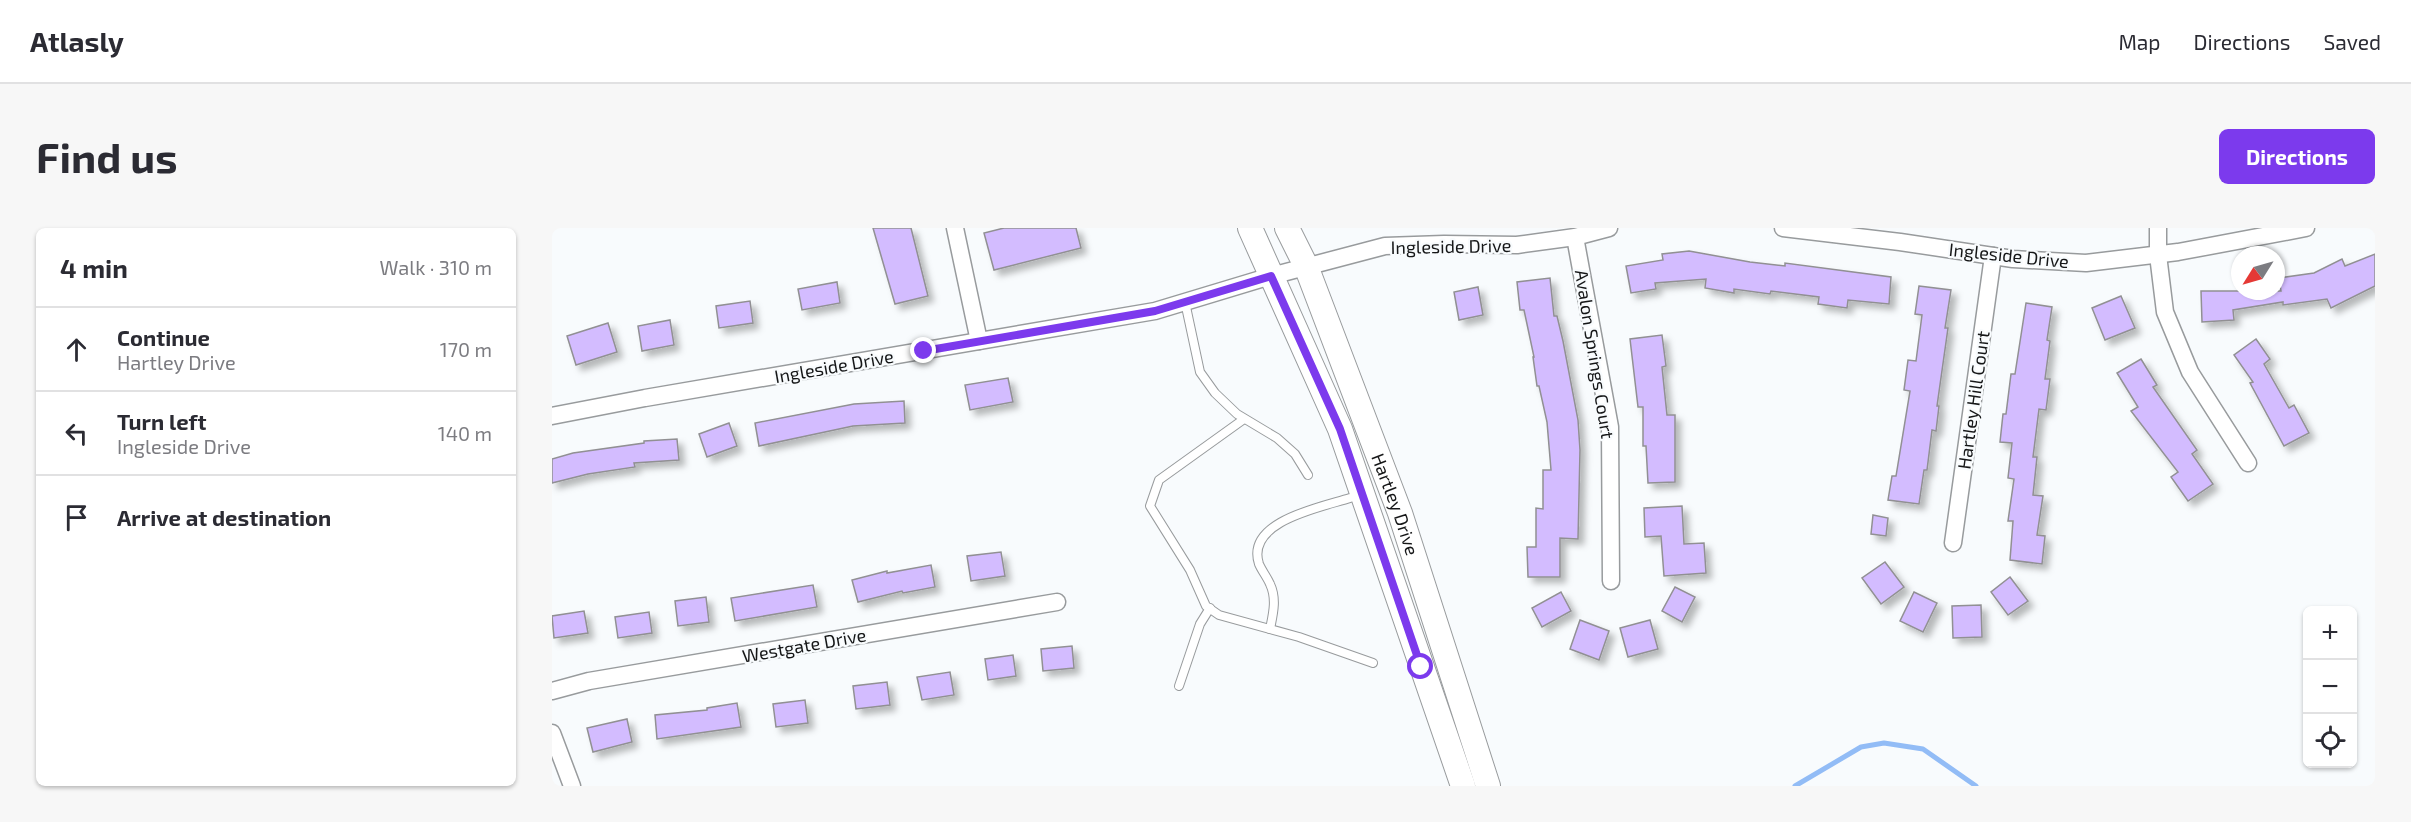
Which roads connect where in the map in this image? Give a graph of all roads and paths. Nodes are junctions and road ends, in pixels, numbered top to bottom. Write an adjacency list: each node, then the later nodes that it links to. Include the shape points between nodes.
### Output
1 (955, 228): 15 (street)
2 (1250, 228): 13 (street, Hartley Drive)
3 (1287, 228): 12 (street, Hartley Drive)
4 (1609, 228): 9 (street, Ingleside Drive)
5 (1783, 228): 8 (street, Ingleside Drive)
6 (2158, 228): 10 (street)
7 (2306, 228): 10 (street, Ingleside Drive)
8 (1811, 230): 11 (street, Ingleside Drive)
9 (1575, 237): 12 (street, Ingleside Drive, via 1517,245 1385,246); 22 (street, Avalon Springs Court, via 1610,427)
10 (2158, 255): 11 (street, Ingleside Drive, via 2086,263); 18 (street, via 2165,312 2190,372)
11 (1994, 256): 21 (street, Hartley Hill Court)
12 (1306, 266): 13 (street, Ingleside Drive); 32 (street, Hartley Drive, via 1400,513)
13 (1271, 276): 14 (street, Ingleside Drive); 31 (street, Hartley Drive, via 1340,429)
14 (1185, 302): 15 (street, Ingleside Drive, via 1155,311); 17 (lane, via 1200,372 1215,393)
15 (979, 341): 16 (street, Ingleside Drive)
16 (552, 416)
17 (1244, 419): 19 (lane, via 1277,438 1295,454); 24 (lane, via 1159,480 1150,506)
18 (2248, 463)
19 (1308, 475)
20 (1350, 498): 25 (lane, via 1279,522 1268,530 1258,546 1259,563 1271,586 1275,607)
21 (1953, 543)
22 (1611, 581)
23 (1057, 602): 28 (street, Westgate Drive, via 589,681)
24 (1210, 608): 25 (lane, via 1219,615); 27 (lane, via 1200,624)
25 (1270, 629): 26 (lane)
26 (1373, 663)
27 (1179, 686)
28 (552, 691)
29 (552, 733): 30 (street)
30 (572, 786)
31 (1463, 786)
32 (1488, 786)

